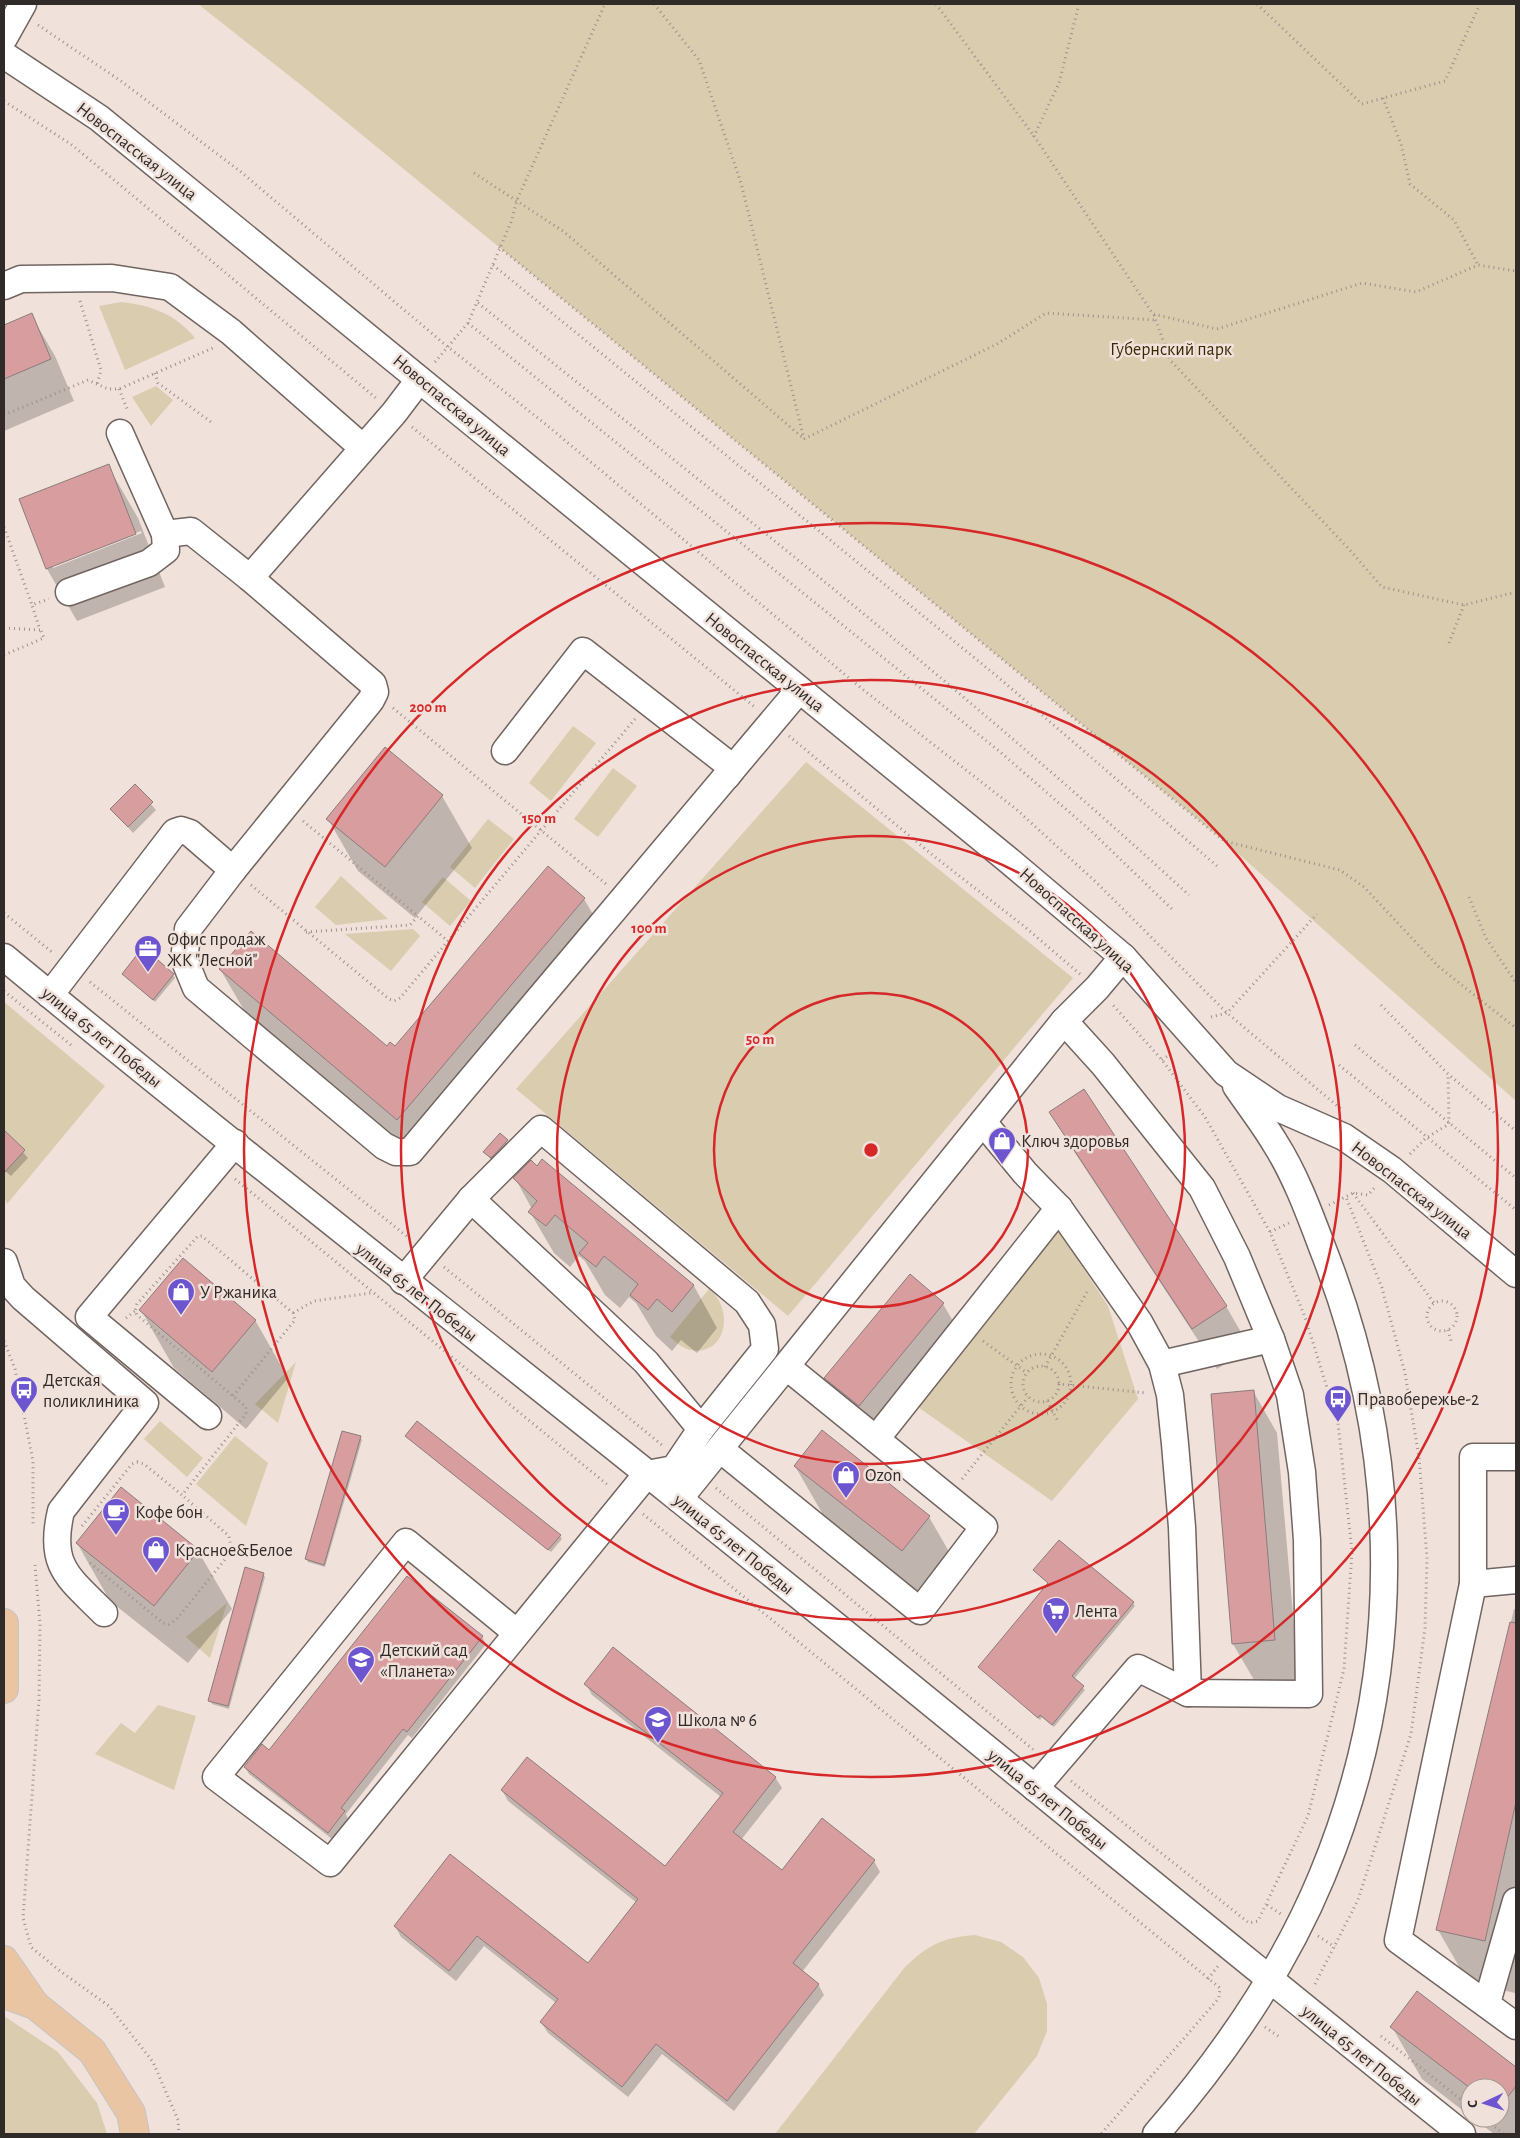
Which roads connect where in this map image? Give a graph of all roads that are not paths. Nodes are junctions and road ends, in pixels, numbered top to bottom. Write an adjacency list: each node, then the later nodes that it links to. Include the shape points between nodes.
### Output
1 (20, 8): 2 (street)
2 (4, 38)
3 (4, 55): 5 (street, Новоспасская улица, via 99,118)
4 (4, 286): 7 (street, via 21,279 112,278 170,287 238,338)
5 (419, 380): 7 (street); 11 (street, Новоспасская улица)
6 (120, 433): 8 (street)
7 (363, 448): 9 (street)
8 (165, 534): 9 (street, via 191,532); 10 (street, via 166,550 149,563)
9 (250, 578): 14 (street, via 368,678 375,692 372,700)
10 (69, 592)
11 (799, 690): 13 (street); 16 (street, Новоспасская улица, via 959,818)
12 (505, 751): 13 (street, via 583,651 733,768)
13 (727, 776): 14 (street, via 410,1152 396,1152 384,1146 196,988 184,959 188,930)
14 (233, 870): 17 (street, via 190,833 175,832)
15 (4, 957): 17 (street, улица 65 лет Победы)
16 (1123, 957): 18 (street); 19 (street, Новоспасская улица)
17 (50, 995): 21 (street, улица 65 лет Победы)
18 (1064, 1020): 20 (street); 27 (street, via 1202,1188 1237,1257)
19 (1226, 1073): 25 (street, Новоспасская улица, via 1278,1108 1344,1138 1392,1170); 48 (street, via 1276,1144 1310,1214 1343,1300 1366,1386 1379,1465 1386,1544 1384,1612 1375,1685 1360,1762 1322,1877)
20 (983, 1122): 23 (street); 29 (street)
21 (235, 1143): 26 (street, улица 65 лет Победы); 30 (street, via 89,1317)
22 (471, 1199): 26 (street); 31 (street, via 646,1362); 31 (street, via 541,1129 747,1302 762,1326 765,1349)
23 (1059, 1208): 28 (street, via 1139,1322); 32 (street)
24 (4, 1262): 40 (street, via 12,1286 23,1298 145,1403 61,1511 56,1531 57,1553 65,1574)
25 (1516, 1274)
26 (403, 1280): 36 (street, улица 65 лет Победы)
27 (1272, 1339): 28 (street); 44 (street, via 1290,1395 1302,1472 1308,1694)
28 (1162, 1364): 44 (street, via 1170,1395 1182,1527)
29 (787, 1366): 32 (street); 33 (street)
30 (208, 1416)
31 (701, 1429): 35 (street)
32 (876, 1439): 33 (street, via 984,1526 920,1611)
33 (720, 1449): 35 (street)
34 (1516, 1457): 39 (street, via 1473,1457)
35 (690, 1467): 36 (street); 37 (street)
36 (648, 1474): 37 (street, улица 65 лет Победы); 42 (street)
37 (679, 1499): 45 (street, улица 65 лет Победы)
38 (1516, 1580): 39 (street)
39 (1473, 1584): 50 (street, via 1398,1940)
40 (104, 1613)
41 (4, 1623): 43 (main road)
42 (517, 1633): 42 (street, via 330,1863 216,1777 406,1542)
43 (4, 1688)
44 (1188, 1693): 45 (street, via 1138,1668)
45 (1035, 1788): 48 (street, улица 65 лет Победы)
46 (1516, 1901): 50 (street)
47 (4, 1960): 51 (main road)
48 (1269, 1979): 54 (street, via 1247,2016 1204,2075); 55 (street, улица 65 лет Победы)
49 (4, 1994): 51 (main road)
50 (1487, 2003): 52 (street)
51 (35, 2005): 53 (main road, via 92,2051 130,2113)
52 (1516, 2026)
53 (135, 2134)
54 (1156, 2134)
55 (1462, 2134)

